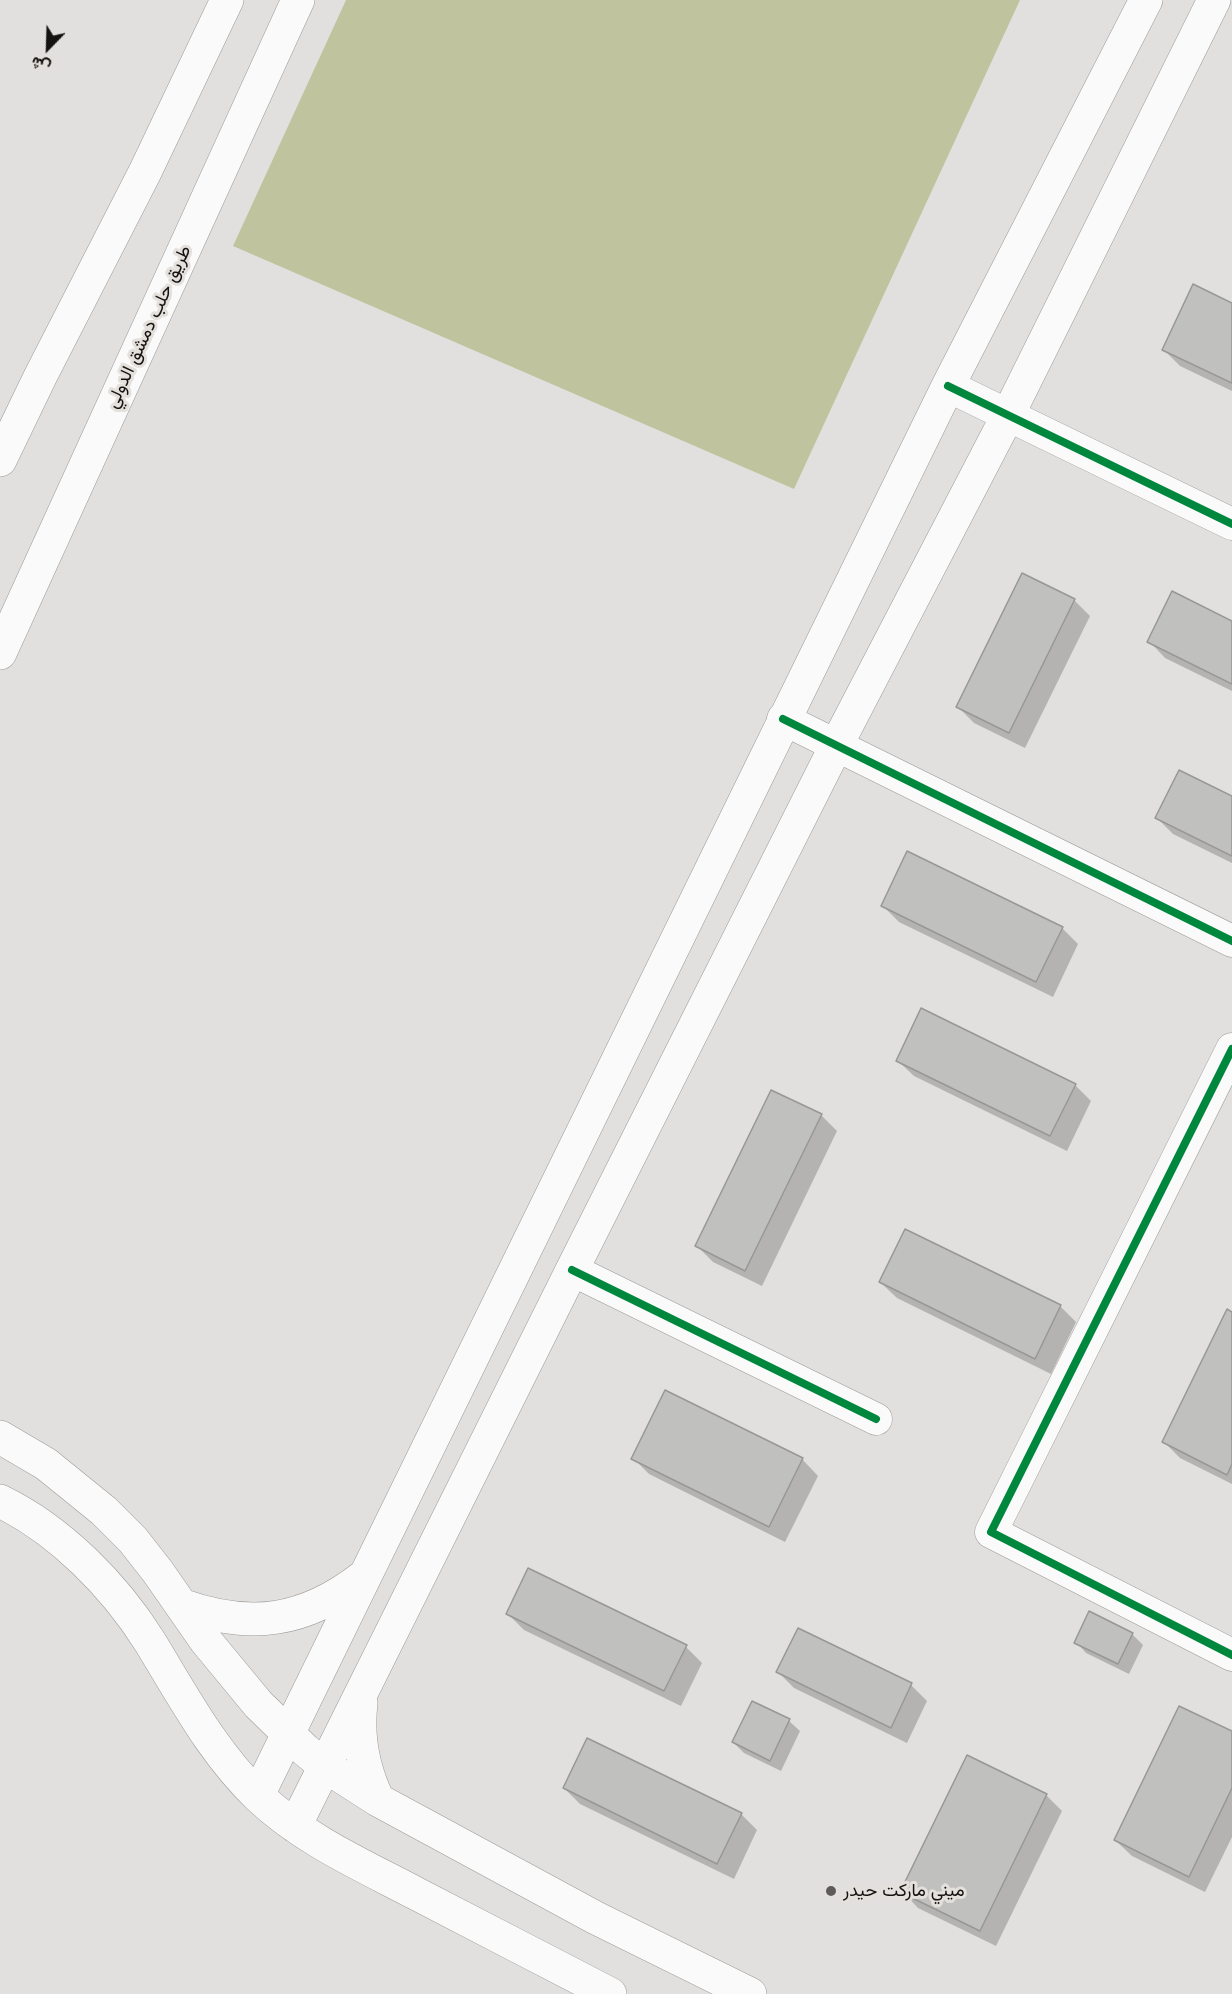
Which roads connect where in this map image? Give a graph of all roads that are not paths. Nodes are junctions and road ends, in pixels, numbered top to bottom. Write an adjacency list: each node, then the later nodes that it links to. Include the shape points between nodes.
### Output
1 (227, 0): 7 (main road)
2 (298, 0): 9 (main road, طريق حلب دمشق الدولي)
3 (1146, 0): 5 (main road)
4 (1205, 3): 6 (main road)
5 (948, 386): 6 (street); 10 (main road)
6 (1008, 415): 8 (street); 11 (main road)
7 (0, 460)
8 (1232, 524)
9 (0, 653)
10 (783, 719): 11 (street); 18 (main road)
11 (836, 746): 12 (street); 14 (main road)
12 (1232, 941)
13 (1232, 1050): 20 (street, via 991,1532)
14 (572, 1270): 15 (street); 21 (main road)
15 (876, 1419)
16 (0, 1437): 19 (main road, via 46,1464 104,1510 139,1548)
17 (0, 1501): 24 (main road, via 20,1510 57,1538 122,1603 226,1761)
18 (365, 1576): 19 (main road, via 324,1603 278,1617 228,1619); 22 (main road)
19 (181, 1605): 22 (main road, via 206,1641)
20 (1232, 1654)
21 (362, 1693): 23 (main road); 25 (main road, via 360,1737 369,1781)
22 (287, 1734): 23 (main road); 24 (main road)
23 (325, 1766): 25 (main road); 26 (main road)
24 (258, 1795): 26 (main road)
25 (378, 1800): 28 (main road, via 596,1918)
26 (295, 1826): 27 (main road)
27 (610, 1994)
28 (750, 1994)

